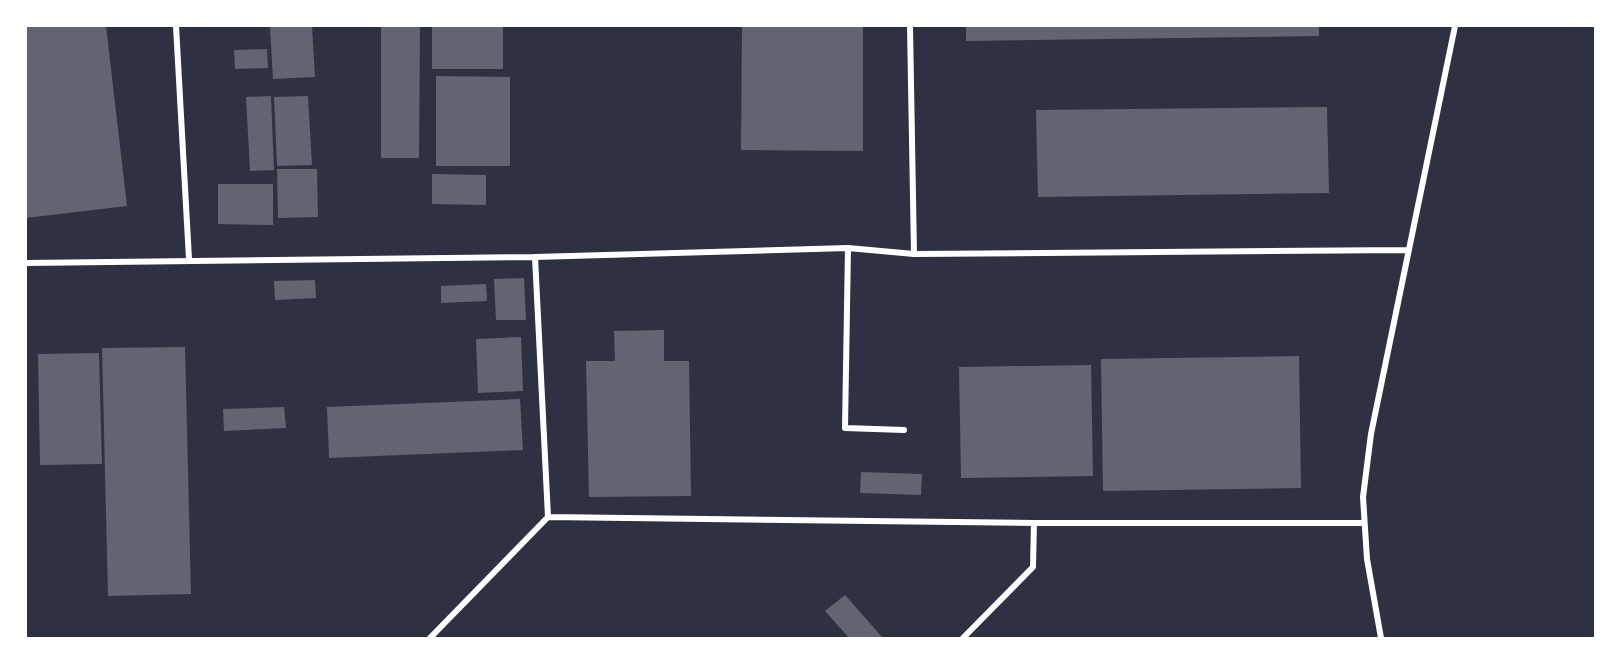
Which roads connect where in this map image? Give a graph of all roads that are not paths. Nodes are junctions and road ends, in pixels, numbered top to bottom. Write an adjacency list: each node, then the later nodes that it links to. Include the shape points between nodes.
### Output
1 (176, 26): 8 (street)
2 (910, 26): 6 (street)
3 (1455, 26): 5 (street)
4 (848, 248): 6 (street); 7 (street); 10 (street, via 845,428)
5 (1408, 250): 6 (street); 13 (street, via 1371,434 1363,497)
6 (914, 254)
7 (535, 256): 8 (street); 11 (street)
8 (189, 259): 9 (street)
9 (26, 263)
10 (904, 430)
11 (548, 517): 12 (street); 14 (street)
12 (1034, 522): 13 (street); 15 (street, via 1033,567)
13 (1364, 523): 16 (street)
14 (430, 639)
15 (963, 639)
16 (1380, 639)

